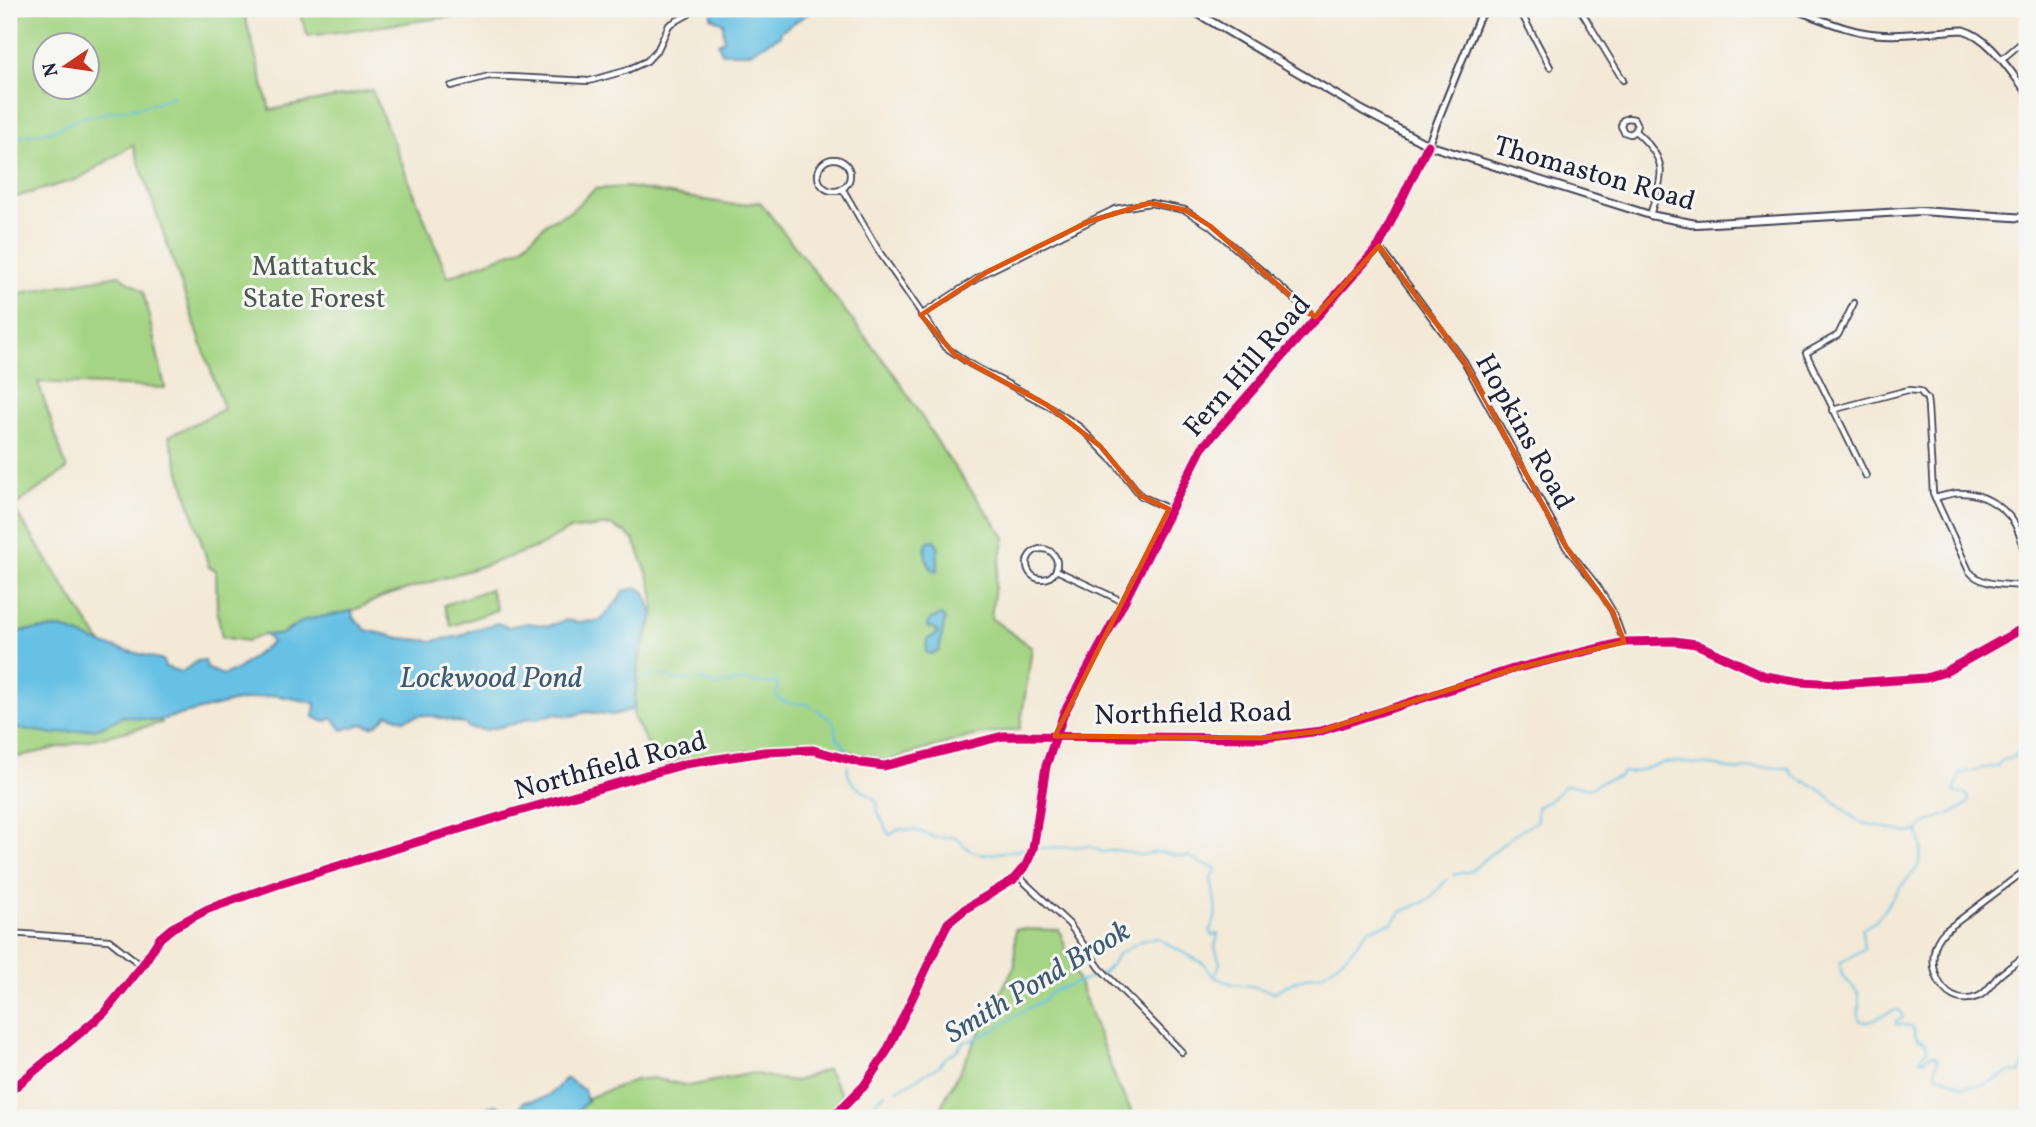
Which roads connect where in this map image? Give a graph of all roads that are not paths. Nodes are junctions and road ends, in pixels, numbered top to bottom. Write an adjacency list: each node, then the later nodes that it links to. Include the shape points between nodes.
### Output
1 (693, 9): 11 (street, via 669,25 647,61 605,78 489,76)
2 (1191, 9): 14 (main road, Thomaston Road)
3 (1488, 9): 14 (street, Fern Hill Road, via 1478,20)
4 (1519, 9): 9 (street)
5 (1580, 9): 10 (street)
6 (1793, 9): 8 (street, via 1872,34 1963,30 1985,42)
7 (2027, 38): 8 (street)
8 (2000, 60): 12 (street)
9 (1550, 67)
10 (1623, 80)
11 (451, 86)
12 (2027, 92)
13 (1635, 131): 16 (street, via 1655,151 1661,168)
14 (1427, 145): 16 (main road, Thomaston Road); 18 (street, Fern Hill Road)
15 (842, 188): 15 (street, via 831,190 820,182 819,169 825,162 840,160 847,167 849,177); 20 (street)
16 (1650, 215): 17 (main road, Thomaston Road, via 1696,224 1920,211)
17 (2027, 218)
18 (1379, 246): 21 (street, Fern Hill Road); 31 (street, Hopkins Road, via 1464,361 1566,547 1613,612)
19 (1854, 303): 22 (street, via 1838,335 1808,350 1807,357)
20 (921, 315): 21 (street, via 987,272 1090,221 1115,209 1150,203 1185,210 1210,226); 25 (street, via 955,355 1080,427 1141,496)
21 (1315, 317): 25 (street, Fern Hill Road, via 1202,448)
22 (1832, 410): 23 (street); 24 (street, via 1908,390 1920,391 1928,406)
23 (1866, 476)
24 (1935, 498): 26 (street, via 1959,492 1989,499 2013,521); 28 (street, via 1973,576 1985,582)
25 (1169, 509): 29 (street, Fern Hill Road)
26 (2027, 569)
27 (1056, 570): 27 (street, via 1056,557 1048,549 1036,550 1027,559 1029,572 1037,578 1049,578); 29 (street)
28 (2027, 586)
29 (1124, 603): 32 (street, Fern Hill Road)
30 (2027, 626): 31 (street, Northfield Road, via 1926,678 1838,684 1765,677 1696,644)
31 (1624, 642): 32 (street, Northfield Road, via 1513,669 1321,731 1262,738)
32 (1055, 736): 34 (street, via 1033,849); 37 (street, Northfield Road, via 994,737 884,766 813,750 685,764 208,909 160,938)
33 (2027, 869): 36 (street, via 1945,931 1935,943 1933,959 1945,990 1969,998 1984,992)
34 (1018, 876): 38 (street, via 1069,924 1104,972); 40 (street, via 951,919 881,1061)
35 (9, 933): 37 (street, via 109,940)
36 (2027, 954)
37 (142, 966): 39 (street, Northfield Road, via 104,1013)
38 (1182, 1052)
39 (9, 1092)
40 (832, 1118)

